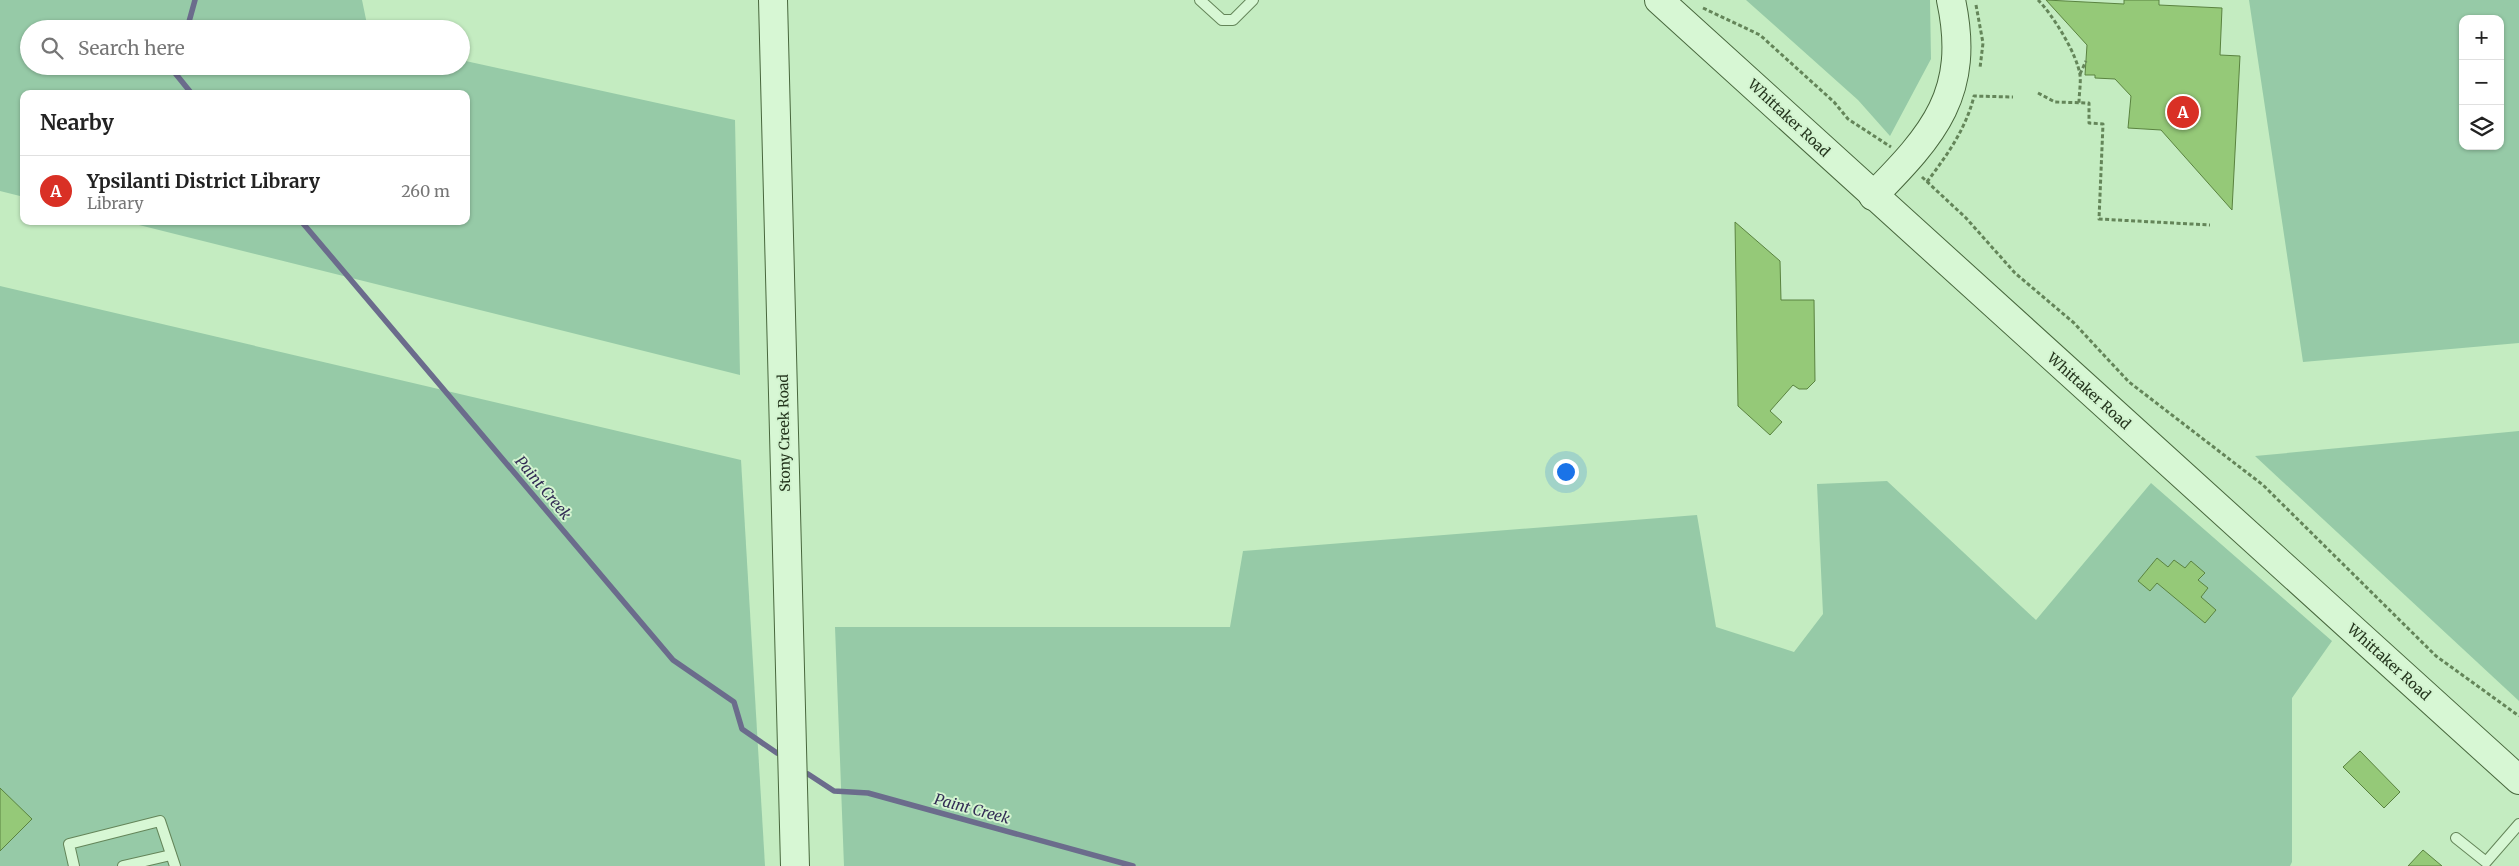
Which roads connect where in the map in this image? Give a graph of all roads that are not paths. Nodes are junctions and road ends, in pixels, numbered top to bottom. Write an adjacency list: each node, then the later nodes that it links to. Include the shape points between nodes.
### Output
1 (773, 0): 14 (main road, Stony Creek Road)
2 (1200, 0): 3 (lane, via 1222,20 1233,20)
3 (1253, 0)
4 (1659, 0): 6 (main road, Whittaker Road)
5 (1950, 0): 6 (main road, via 1955,46 1954,82 1944,108 1916,152)
6 (1873, 196): 7 (main road, Whittaker Road)
7 (2519, 780)
8 (2519, 824): 9 (lane, via 2486,862)
9 (2456, 838)
10 (171, 855): 11 (lane, via 160,821 69,844); 12 (lane); 13 (lane)
11 (74, 866)
12 (123, 866)
13 (175, 866)
14 (795, 866)

